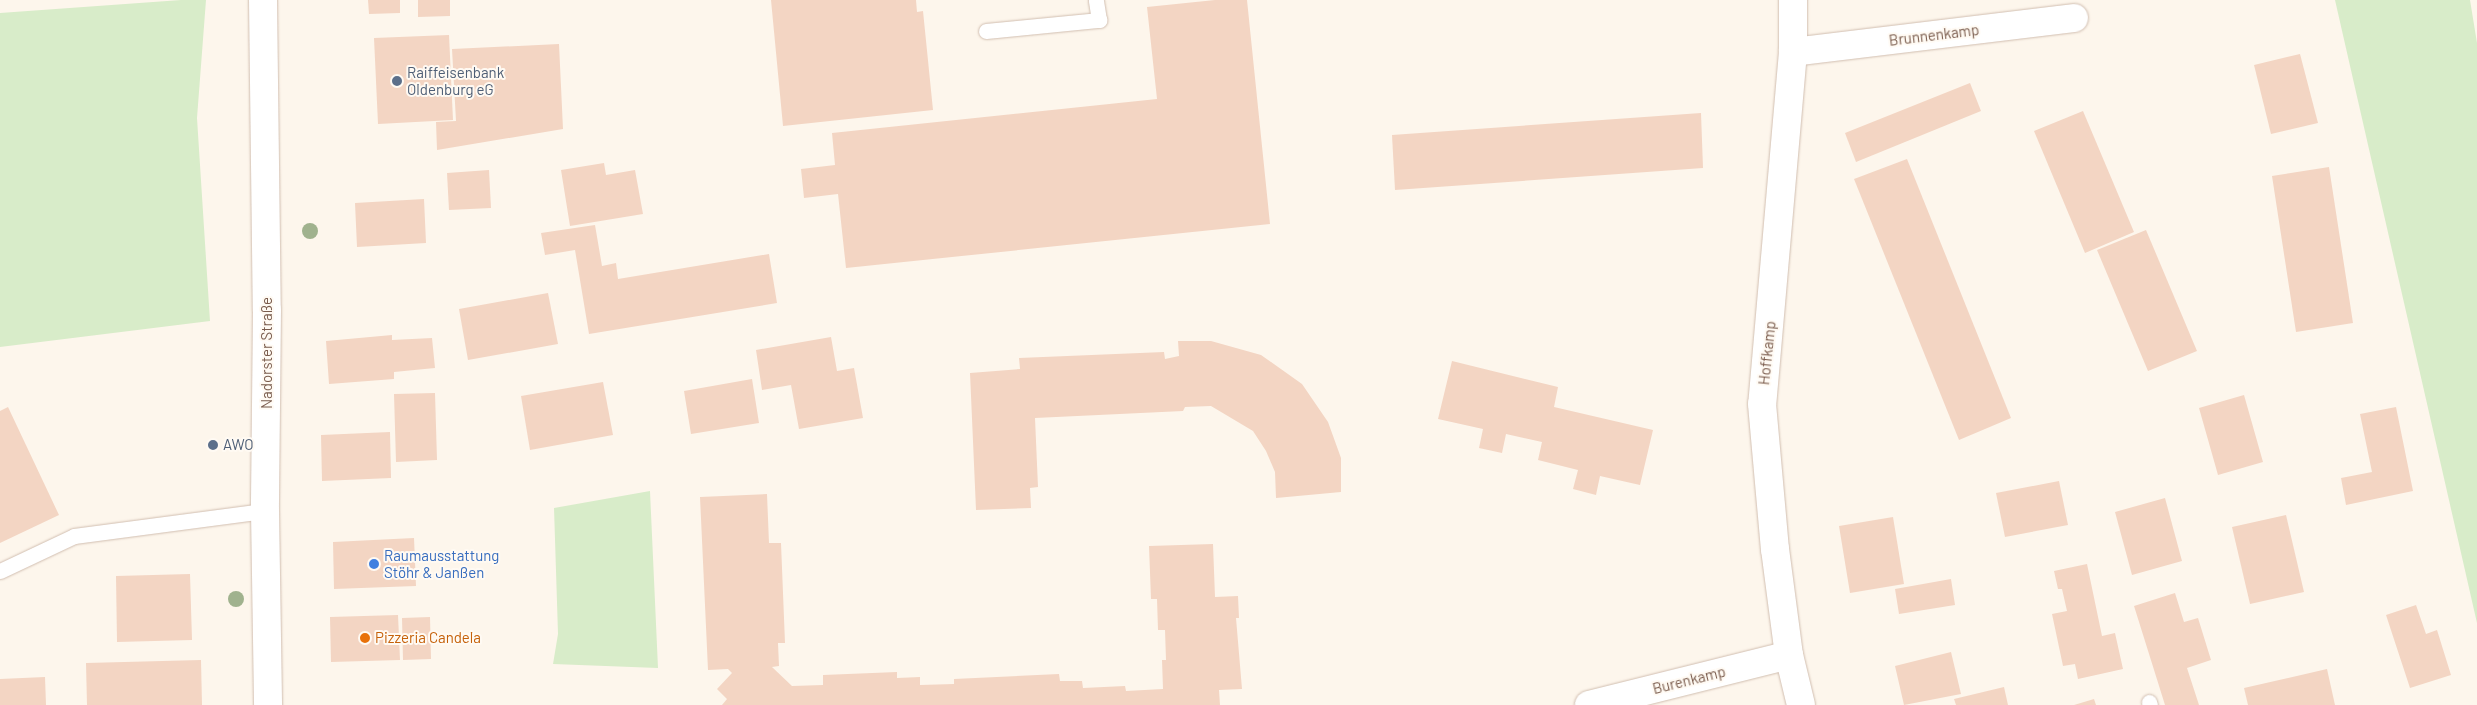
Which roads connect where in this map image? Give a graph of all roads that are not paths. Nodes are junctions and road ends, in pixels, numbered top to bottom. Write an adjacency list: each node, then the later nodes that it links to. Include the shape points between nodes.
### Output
1 (263, 0): 7 (street, Nadorster Straße, via 268,310)
2 (1096, 0): 5 (lane, via 1099,20)
3 (1793, 0): 6 (street, Hoffkamp)
4 (2074, 18): 6 (street, Brunnenkamp)
5 (986, 31)
6 (1793, 52): 9 (street, Hoffkamp, via 1762,404 1775,549)
7 (265, 510): 8 (lane, via 74,536); 10 (street, Nadorster Straße)
8 (0, 571)
9 (1789, 655): 11 (street, Burenkamp); 12 (street, Hoffkamp)
10 (268, 705)
11 (1589, 705)
12 (1801, 705)

